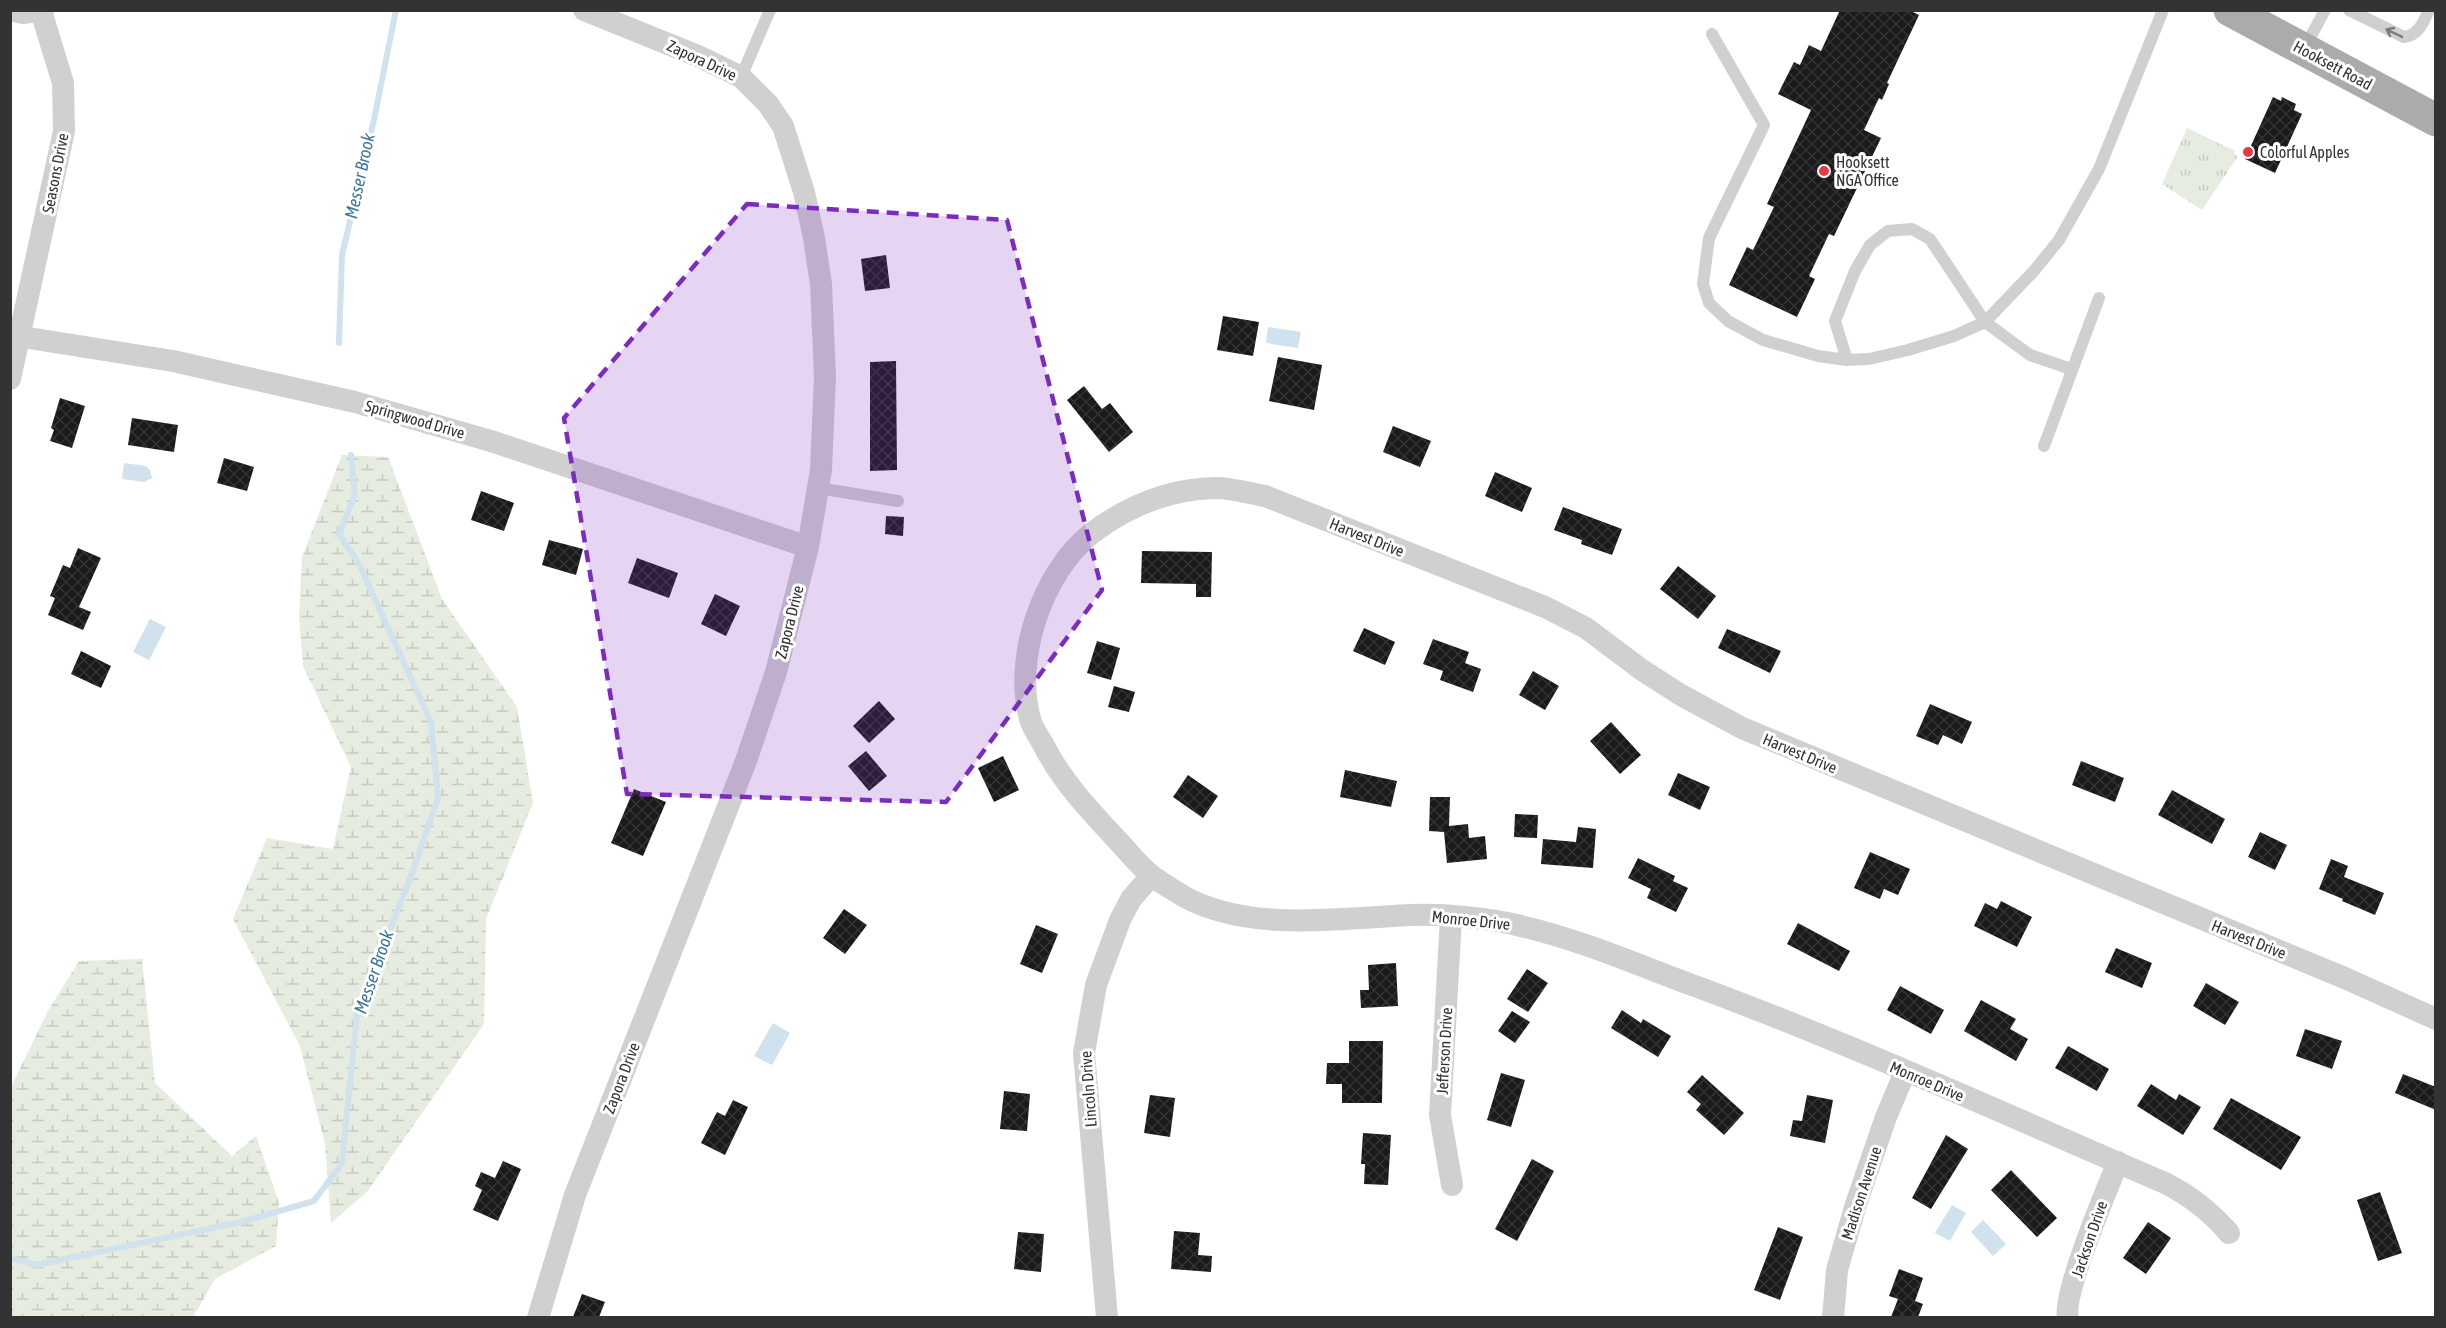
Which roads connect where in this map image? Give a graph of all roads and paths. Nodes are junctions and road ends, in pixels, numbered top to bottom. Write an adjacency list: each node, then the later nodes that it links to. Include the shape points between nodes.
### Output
1 (11, 10): 9 (street, Seasons Drive, via 23,14)
2 (584, 10): 12 (street, Zapora Drive)
3 (770, 10): 12 (lane)
4 (2163, 10): 15 (lane, via 2132,92 2081,204 2033,272)
5 (2230, 10): 11 (main road, Hooksett Road)
6 (2325, 10): 11 (lane)
7 (2349, 10): 8 (lane, one-way to 7, via 2420,29 2413,36 2404,37)
8 (2429, 10)
9 (42, 11): 16 (street, Seasons Drive, via 63,83 64,131)
10 (1712, 34): 17 (lane, via 1764,125 1709,238 1703,284 1709,303 1728,321 1763,340)
11 (2304, 50): 13 (main road, Hooksett Road)
12 (741, 77): 21 (street, Zapora Drive, via 783,126 814,238 821,284 825,377)
13 (2436, 120)
14 (2099, 298): 18 (lane)
15 (1985, 322): 17 (lane, via 1908,350); 17 (lane, via 1930,239 1912,229 1888,231 1870,245 1835,321); 18 (lane, via 2030,355)
16 (15, 335): 19 (street, Seasons Drive); 24 (street, Springwood Drive, via 173,361 355,402 490,441)
17 (1847, 360)
18 (2071, 369): 20 (lane)
19 (10, 379)
20 (2044, 446)
21 (818, 488): 23 (lane); 24 (street, Zapora Drive)
22 (1173, 492): 25 (street, Monroe Drive, via 1130,509 1091,534 1075,550 1048,588 1031,631 1025,676 1031,722 1053,763 1080,801); 27 (street, Harvest Drive, via 1219,488 1265,496 1545,607 1586,628 1681,695 1742,728)
23 (898, 501)
24 (808, 547): 32 (street, Zapora Drive, via 776,672 746,761 575,1195)
25 (1151, 876): 26 (street, Monroe Drive, via 1208,907 1252,918); 33 (street, Lincoln Drive, via 1131,899 1120,920 1096,984 1084,1053)
26 (1451, 916): 28 (street, Monroe Drive, via 1516,924 1561,936 1758,1010); 30 (street, Jefferson Drive, via 1440,1115)
27 (2436, 1019)
28 (1905, 1072): 29 (street, Monroe Drive); 34 (street, Madison Avenue, via 1856,1204 1837,1270)
29 (2118, 1162): 31 (street, Monroe Drive, via 2189,1196); 35 (street, Jackson Drive, via 2092,1224 2071,1290)
30 (1452, 1185)
31 (2229, 1233)
32 (538, 1317)
33 (1107, 1317)
34 (1833, 1317)
35 (2068, 1317)

